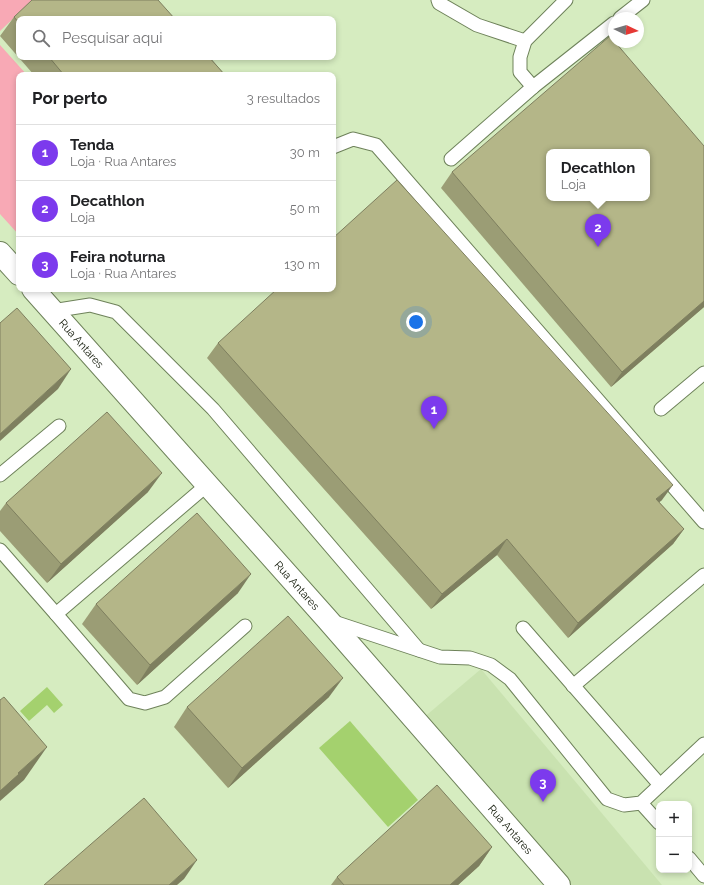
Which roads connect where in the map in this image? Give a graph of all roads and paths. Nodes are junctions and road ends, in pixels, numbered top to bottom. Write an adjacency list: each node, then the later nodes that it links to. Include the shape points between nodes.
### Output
1 (438, 0): 6 (lane, via 477,25)
2 (566, 0): 6 (lane)
3 (643, 0): 4 (lane)
4 (628, 12)
5 (608, 28): 7 (lane)
6 (525, 41): 7 (lane, via 520,56 520,72)
7 (533, 87): 9 (lane)
8 (336, 146): 17 (lane, via 353,139 376,145)
9 (450, 159)
10 (36, 292): 11 (street, Rua Antares)
11 (52, 311): 16 (street, Rua Antares); 24 (lane, via 90,305 116,312 213,409)
12 (704, 373): 13 (lane)
13 (661, 409)
14 (59, 426): 15 (lane)
15 (0, 475)
16 (207, 485): 20 (lane); 21 (street, Rua Antares)
17 (704, 522)
18 (0, 550): 20 (lane)
19 (704, 575): 25 (lane)
20 (56, 614): 22 (lane, via 129,699 144,703 165,697)
21 (327, 620): 24 (lane); 32 (street, Rua Antares)
22 (245, 626)
23 (523, 628): 25 (lane)
24 (419, 650): 28 (lane, via 440,657 470,658 491,665 510,678 607,799 624,805)
25 (573, 686): 27 (lane)
26 (704, 744): 27 (lane)
27 (660, 785): 28 (lane)
28 (641, 803): 29 (lane)
29 (656, 820)
30 (692, 862): 31 (lane)
31 (704, 876)
32 (558, 885)

